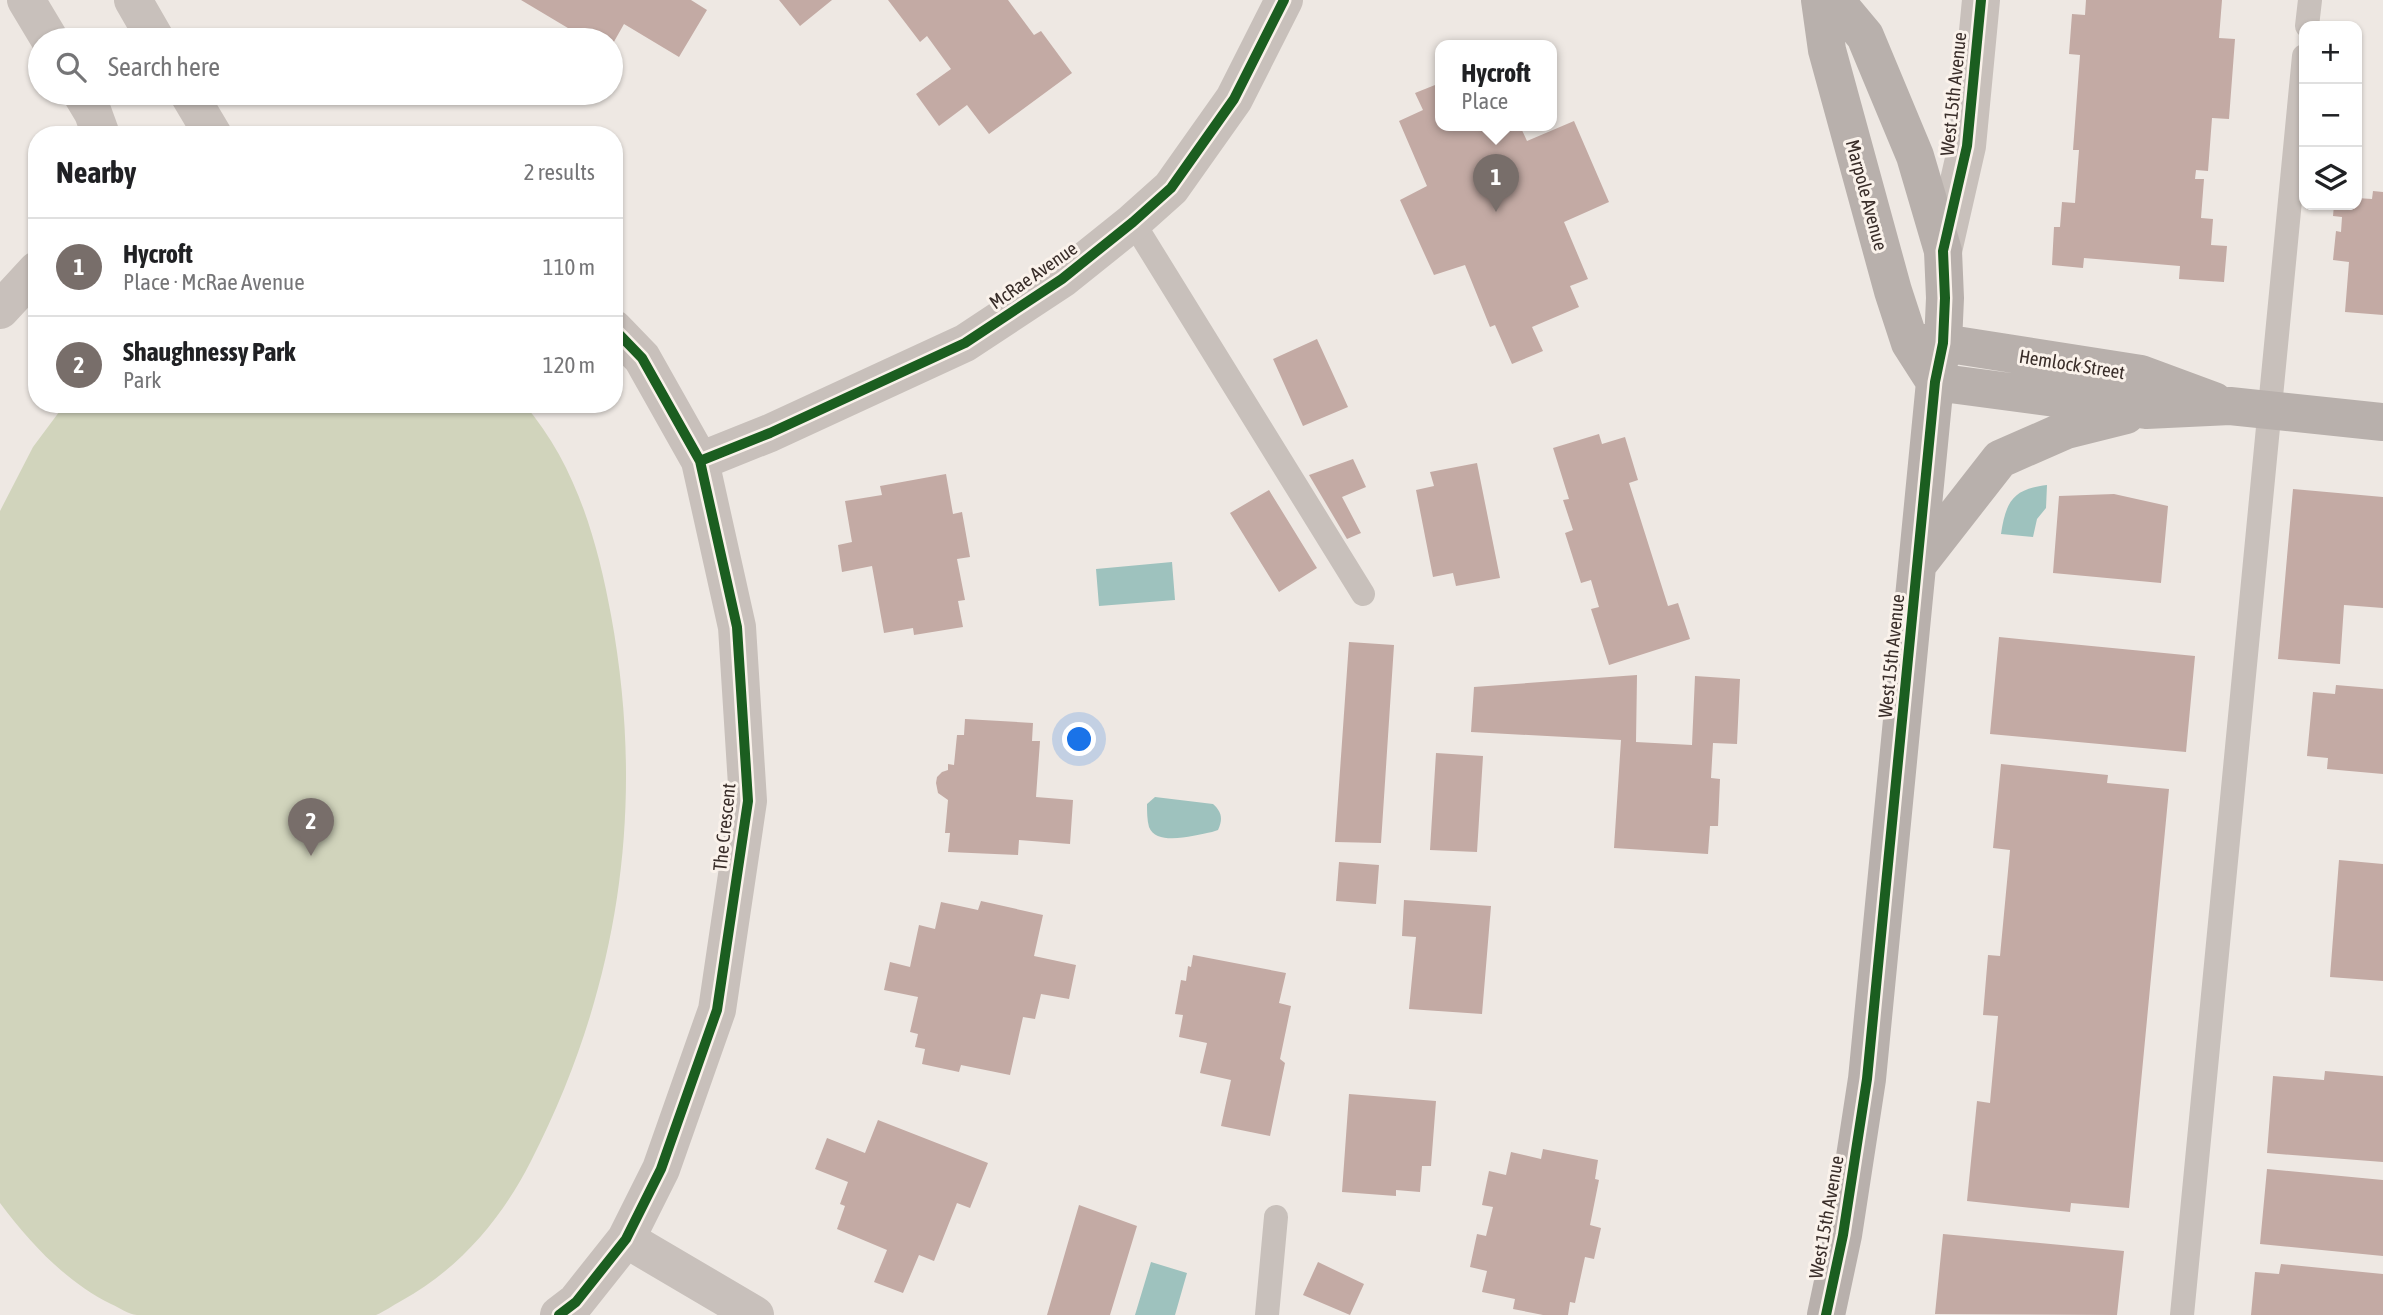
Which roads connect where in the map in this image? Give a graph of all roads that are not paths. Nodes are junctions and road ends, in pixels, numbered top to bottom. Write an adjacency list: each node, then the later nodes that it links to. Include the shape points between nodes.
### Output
1 (26, 0): 9 (street)
2 (132, 0): 10 (street)
3 (1284, 0): 16 (street, McRae Avenue, via 1234,99 1171,188)
4 (1820, 0): 21 (street, Marpole Avenue, via 1827,50 1893,291)
5 (1835, 0): 17 (street, via 1865,36 1916,156)
6 (1981, 0): 17 (street, West 15th Avenue, via 1967,146)
7 (2310, 0): 8 (lane)
8 (2308, 21)
9 (43, 28)
10 (149, 28)
11 (2301, 84): 25 (lane)
12 (88, 105): 14 (street)
13 (195, 105): 15 (street)
14 (98, 126)
15 (208, 126)
16 (1133, 222): 27 (street, McRae Avenue, via 1062,279 965,343); 29 (lane)
17 (1943, 251): 21 (street, West 15th Avenue, via 1945,298)
18 (28, 280): 19 (street)
19 (0, 310)
20 (623, 338): 27 (street, The Crescent, via 642,358)
21 (1927, 343): 22 (street, West 15th Avenue); 23 (street, Hemlock Street, via 2141,374)
22 (1935, 382): 24 (street, Hemlock Street); 28 (street, West 15th Avenue)
23 (2230, 406): 24 (street, Hemlock Street); 25 (street, Hemlock Street)
24 (2146, 410): 28 (street, via 2066,430 2000,459)
25 (2270, 411): 26 (street, Hemlock Street); 36 (lane)
26 (2383, 422)
27 (701, 461): 31 (street, The Crescent, via 737,628 748,800 717,1010 661,1169)
28 (1918, 564): 35 (street, West 15th Avenue, via 1867,1079)
29 (1363, 594)
30 (1276, 1217): 34 (lane)
31 (626, 1239): 32 (street, The Crescent, via 576,1302); 33 (street)
32 (559, 1315)
33 (755, 1315)
34 (1267, 1315)
35 (1826, 1315)
36 (2182, 1315)

